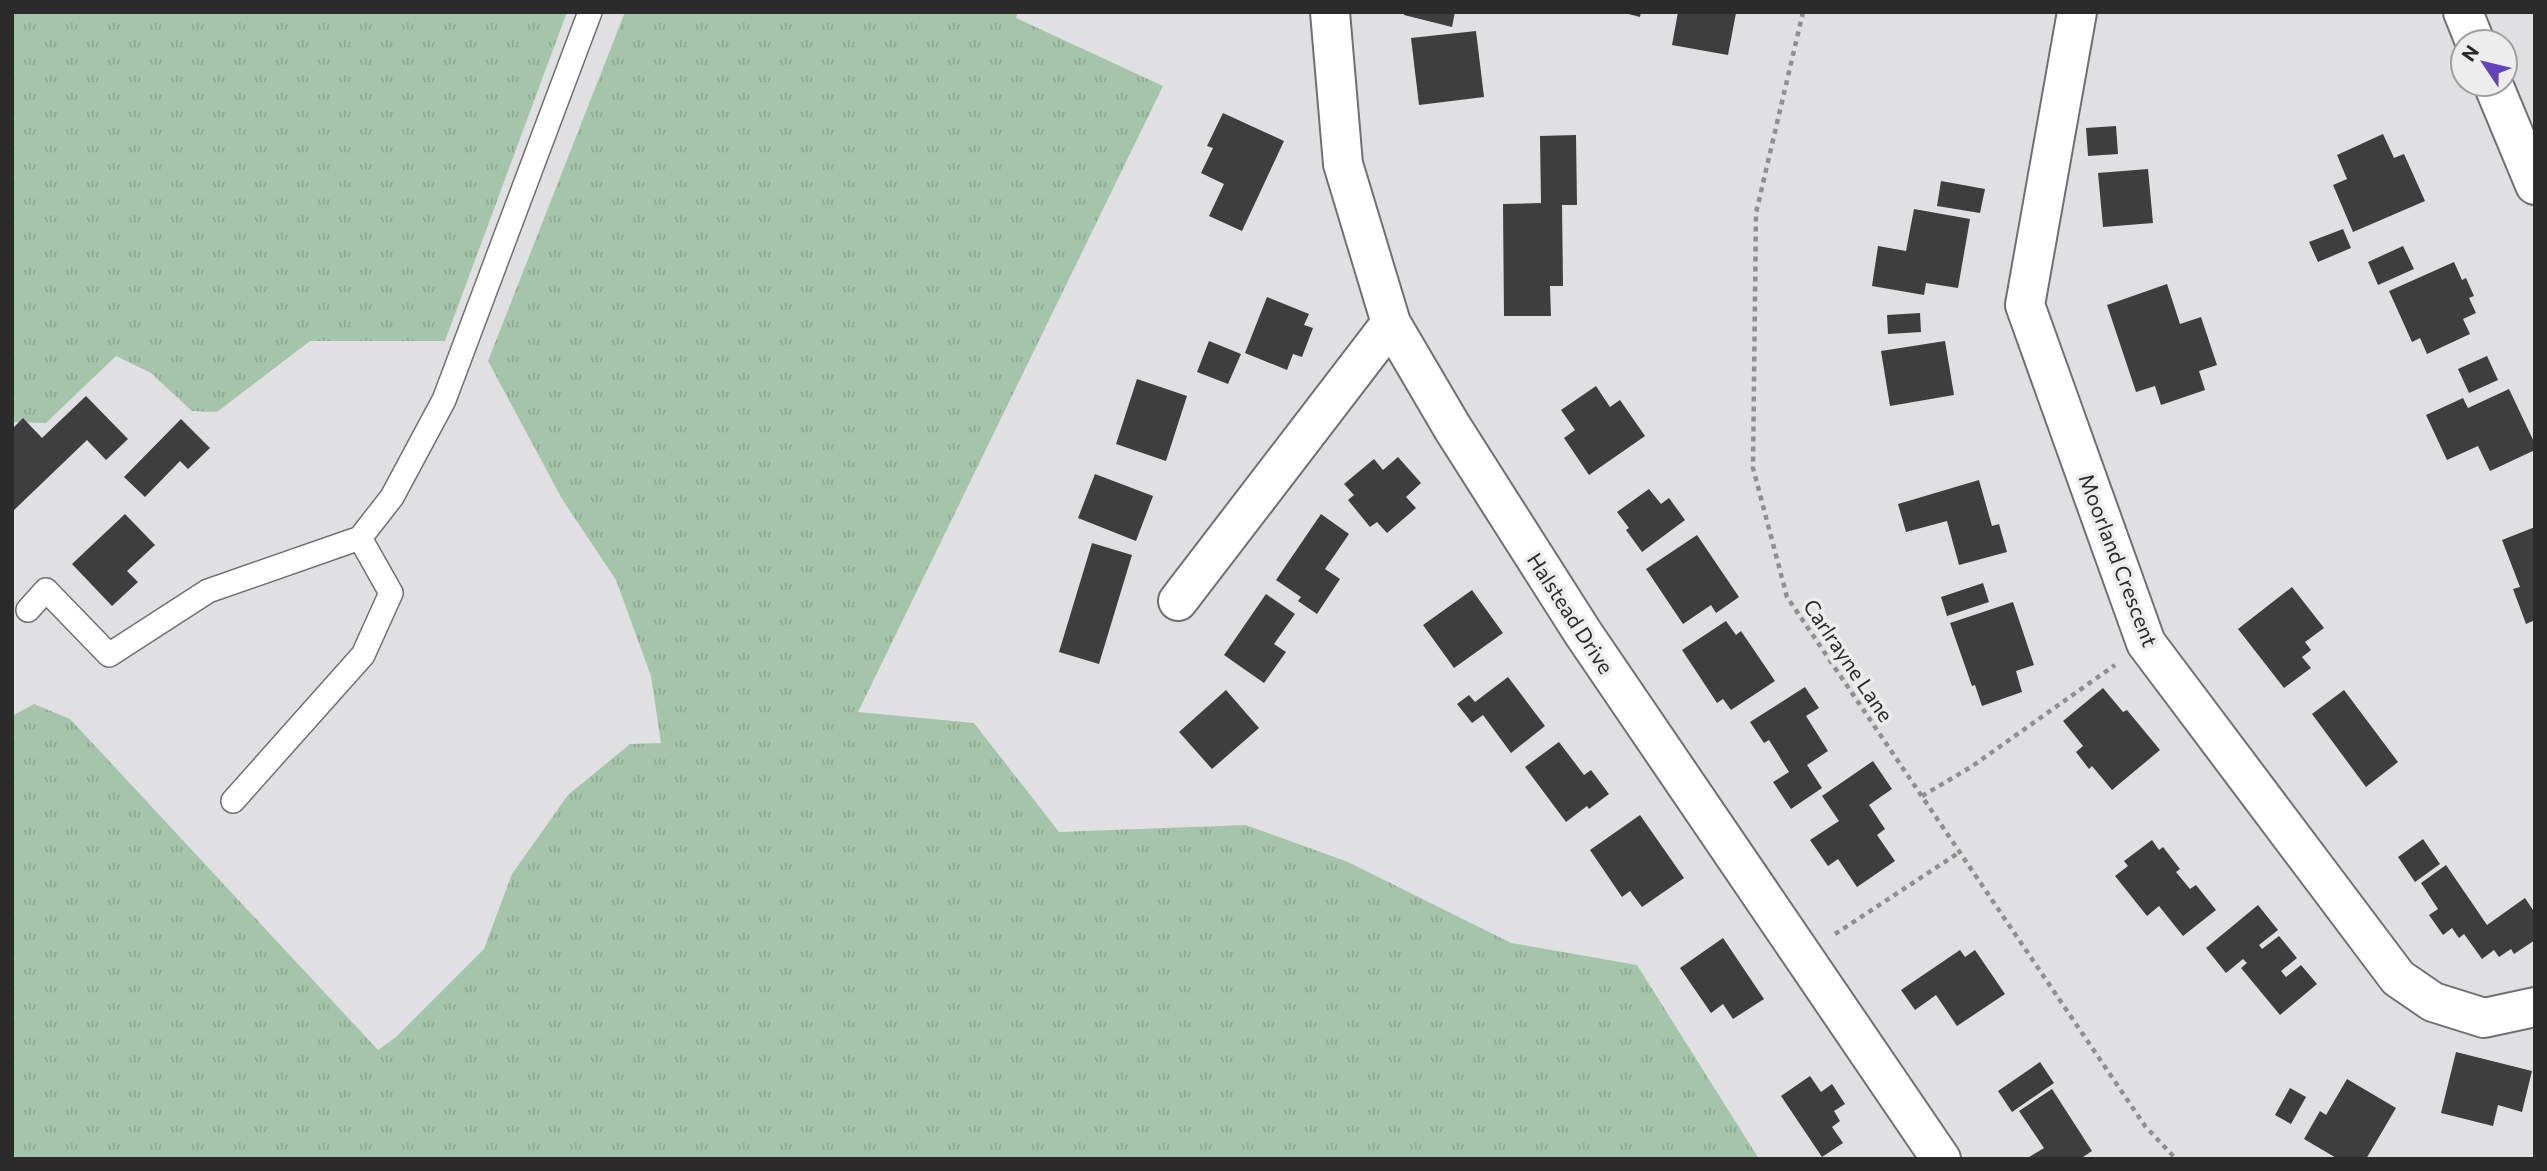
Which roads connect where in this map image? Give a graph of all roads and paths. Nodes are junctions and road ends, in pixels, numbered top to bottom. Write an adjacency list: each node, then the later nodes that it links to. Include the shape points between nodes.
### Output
1 (590, 12): 8 (lane, via 444,400 392,497)
2 (1329, 12): 7 (street, Halstead Drive, via 1343,164)
3 (1803, 12): 12 (path, Carlrayne Lane, via 1756,213 1753,468 1787,597)
4 (2077, 12): 11 (street, Moorland Crescent, via 2025,305)
5 (2499, 98): 6 (street)
6 (2535, 185)
7 (1391, 323): 9 (street); 15 (street, Halstead Drive, via 1583,633)
8 (359, 538): 10 (lane, via 208,591 109,655 46,590); 13 (lane, via 391,593 363,655)
9 (1178, 601)
10 (27, 610)
11 (2146, 642): 12 (path, via 1971,767); 16 (street, Moorland Crescent, via 2398,978 2433,1002 2484,1018)
12 (1922, 796): 14 (path, Carlrayne Lane)
13 (233, 801)
14 (1960, 852): 15 (path); 18 (path, Carlrayne Lane, via 2145,1126)
15 (1801, 956): 17 (street, Halstead Drive)
16 (2535, 1007)
17 (1941, 1159)
18 (2176, 1159)

